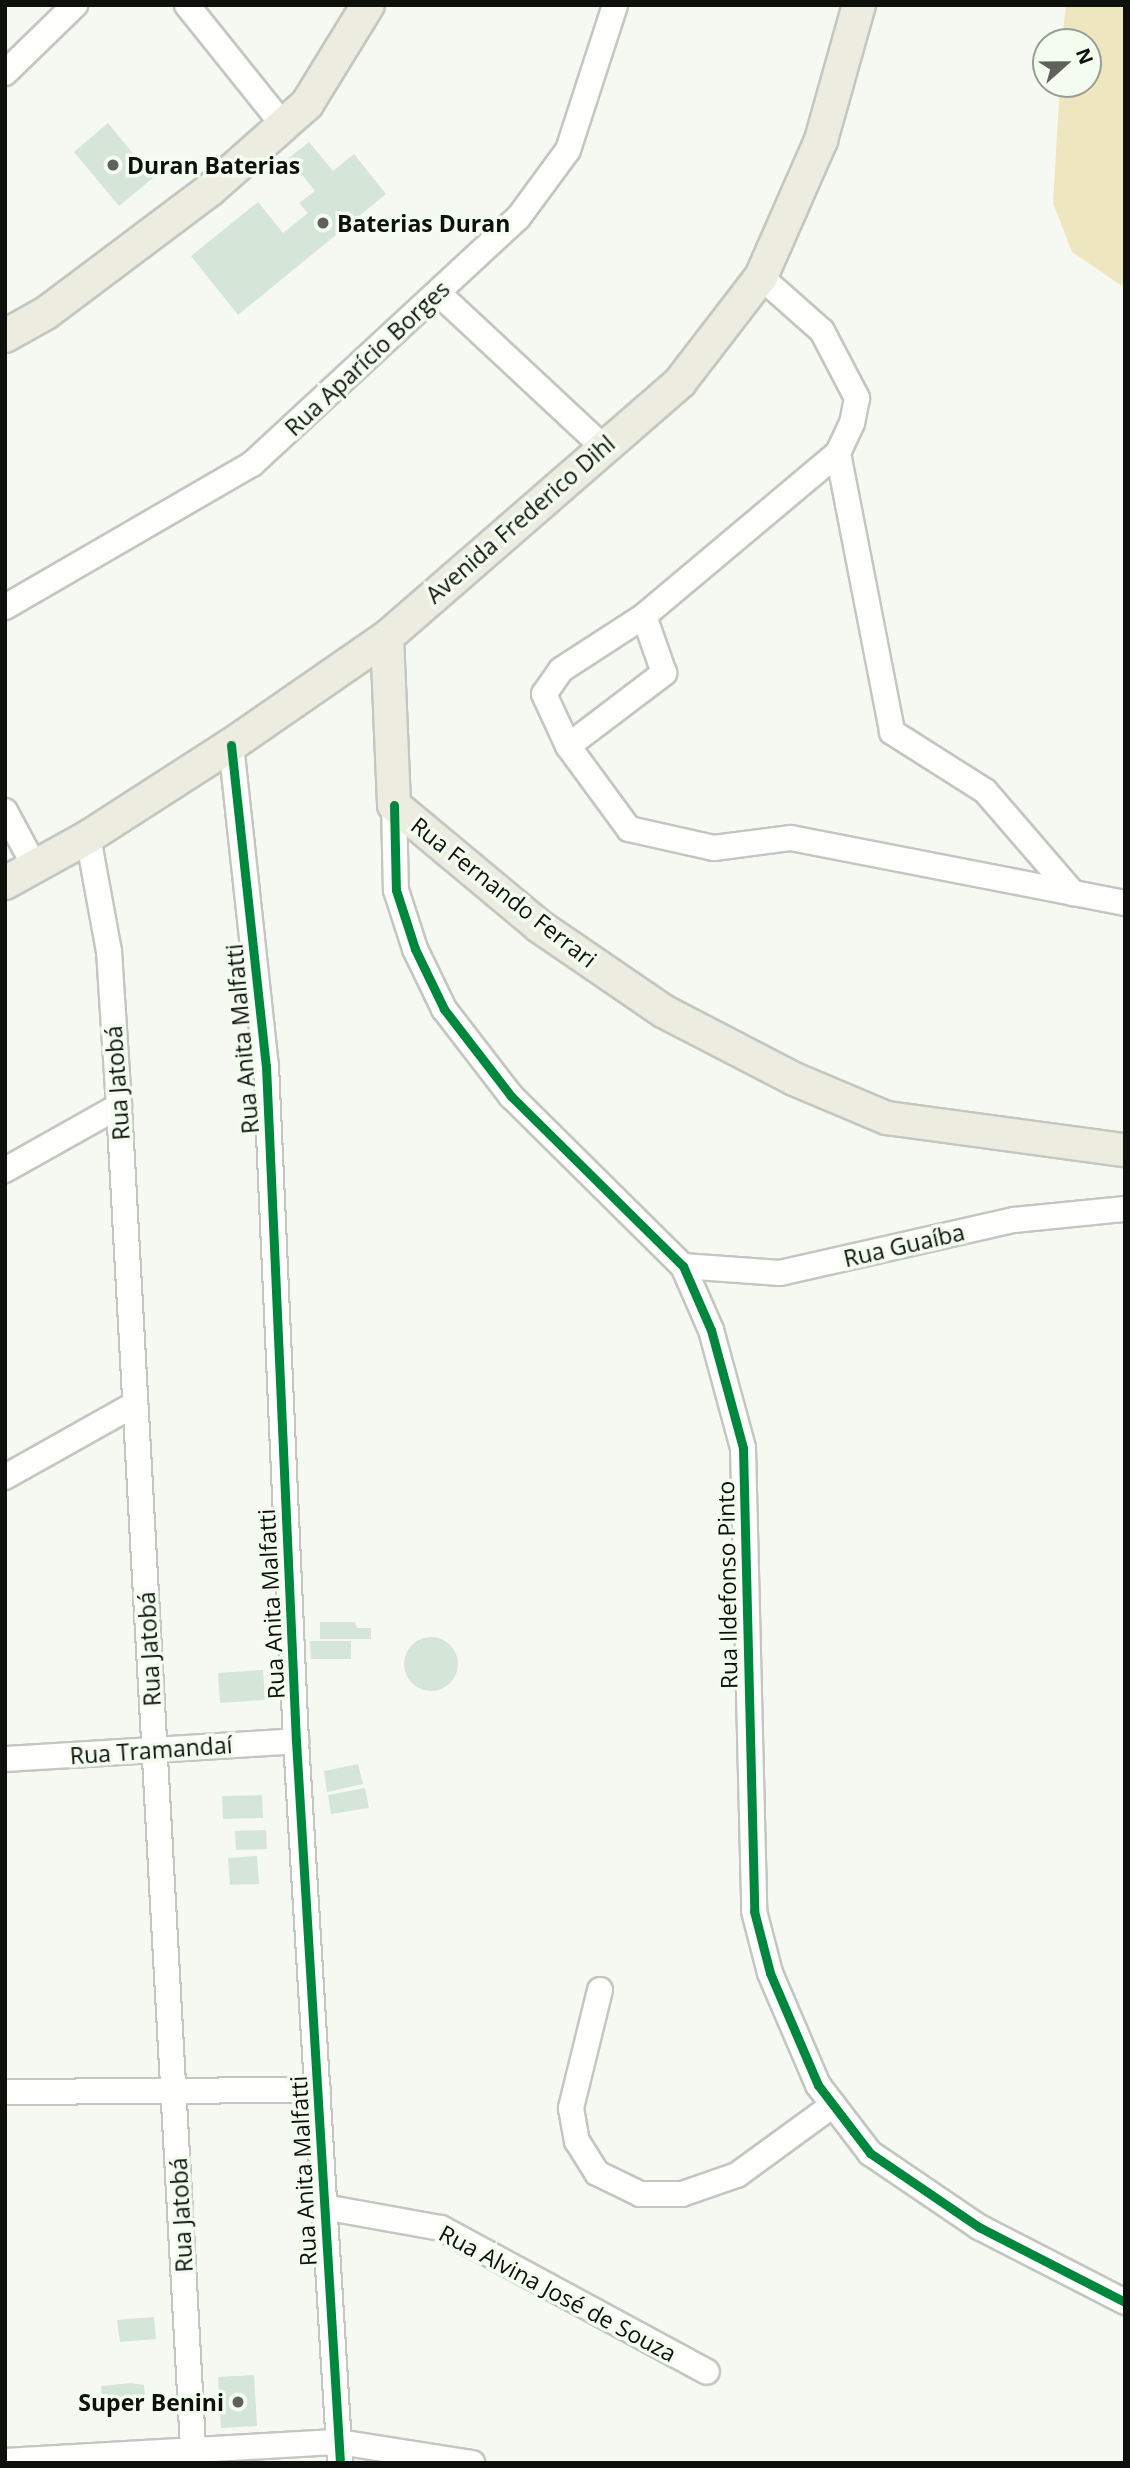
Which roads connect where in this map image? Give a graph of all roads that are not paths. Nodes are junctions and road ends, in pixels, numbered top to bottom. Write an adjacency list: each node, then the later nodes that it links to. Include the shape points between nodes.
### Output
1 (75, 5): 6 (street)
2 (187, 5): 7 (street)
3 (368, 5): 7 (main road, via 307,104)
4 (615, 5): 9 (street, Rua Aparício Borges, via 568,150 518,218)
5 (859, 5): 8 (main road, Avenida Frederico Dihl, via 821,140)
6 (5, 72)
7 (283, 125): 10 (main road, via 211,189 46,313)
8 (761, 277): 11 (main road, Avenida Frederico Dihl, via 680,382); 12 (street, via 822,331 845,370 856,398 852,423)
9 (438, 293): 11 (street); 13 (street, Rua Aparício Borges, via 252,464)
10 (5, 336)
11 (602, 446): 15 (main road, Avenida Frederico Dihl)
12 (838, 453): 14 (street); 23 (street, via 892,732 985,791)
13 (5, 607)
14 (644, 616): 17 (street, via 664,673); 17 (street, via 561,670 544,694)
15 (387, 637): 16 (main road, Avenida Frederico Dihl); 18 (main road, Rua Ildefonso Pinto)
16 (231, 746): 20 (main road, Avenida Frederico Dihl); 32 (street, Rua Anita Malfatti, via 266,1066)
17 (568, 746): 23 (street, via 629,829 714,848 791,838)
18 (394, 805): 26 (main road, Rua Fernando Ferrari, via 540,926 663,1011 794,1079 887,1118); 29 (street, Rua Ildefonso Pinto, via 396,890 415,949 444,1009 511,1096)
19 (5, 811): 21 (street)
20 (88, 837): 21 (main road, Avenida Frederico Dihl); 25 (street, Rua Jatobá, via 109,951)
21 (35, 867): 22 (main road, Avenida Frederico Dihl)
22 (5, 883)
23 (1073, 893): 24 (street)
24 (1125, 903)
25 (119, 1106): 27 (street); 30 (street, Rua Jatobá)
26 (1125, 1150)
27 (5, 1170)
28 (1125, 1209): 29 (street, Rua Guaíba, via 1014,1220 780,1273)
29 (682, 1266): 39 (street, Rua Ildefonso Pinto, via 711,1330 743,1448 754,1910 770,1973 818,2085)
30 (135, 1404): 31 (street); 33 (street, Rua Jatobá)
31 (5, 1477)
32 (296, 1741): 33 (street, Rua Tramandaí); 37 (street, Rua Anita Malfatti)
33 (154, 1751): 34 (street, Rua Tramandaí); 36 (street, Rua Jatobá)
34 (5, 1759)
35 (600, 1990): 39 (street, via 571,2108 577,2141 597,2173 640,2194 682,2193 737,2175)
36 (174, 2090): 37 (street); 38 (street); 44 (street, Rua Jatobá)
37 (318, 2090): 40 (street, Rua Anita Malfatti)
38 (5, 2092)
39 (833, 2105): 41 (street, Rua Ildefonso Pinto, via 870,2153 979,2227)
40 (324, 2207): 42 (street, Rua Alvina José de Souza, via 442,2228); 43 (street, Rua Anita Malfatti)
41 (1125, 2302)
42 (708, 2372)
43 (339, 2452): 44 (street); 46 (street)
44 (193, 2457): 45 (street)
45 (5, 2461)
46 (472, 2463)

